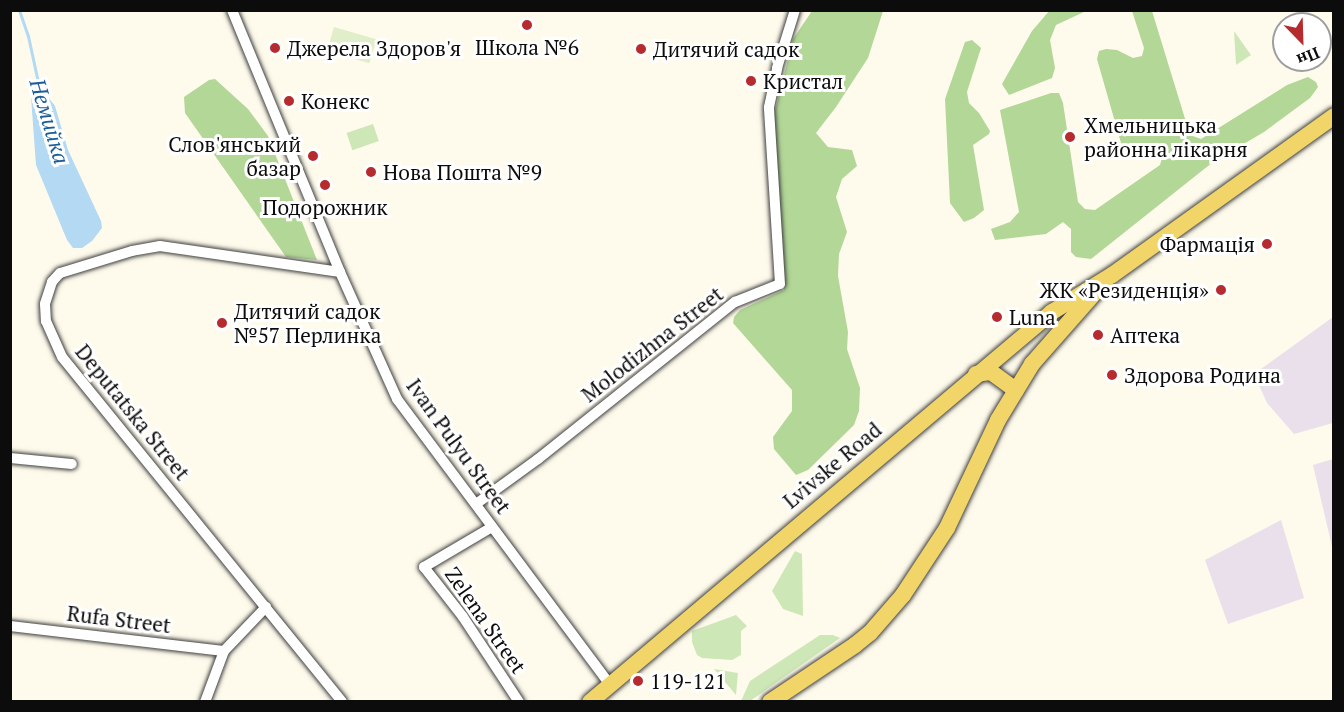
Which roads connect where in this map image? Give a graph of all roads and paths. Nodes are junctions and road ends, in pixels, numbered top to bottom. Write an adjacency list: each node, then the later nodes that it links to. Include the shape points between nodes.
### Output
1 (232, 10): 4 (street, Ivan Pulyu Street)
2 (795, 10): 10 (street, Molodizhna Street, via 769,107 780,284 729,306)
3 (1334, 116): 5 (main road, Lvivske Road)
4 (340, 272): 10 (street, Ivan Pulyu Street, via 397,399); 12 (street, Deputatska Street, via 160,246 60,273 52,282 45,304 46,321 62,357)
5 (1112, 275): 6 (main road, Lvivske Road, via 1052,312); 7 (main road, Lvivske Road, via 1062,328)
6 (976, 374): 7 (main road, via 991,372); 15 (main road, Lvivske Road)
7 (1016, 390): 20 (main road, Lvivske Road, via 946,528 903,595 870,633)
8 (10, 458): 9 (street)
9 (72, 464)
10 (476, 504): 11 (street, Ivan Pulyu Street)
11 (492, 527): 15 (street, Ivan Pulyu Street); 18 (street, Zelena Street, via 424,567)
12 (266, 607): 14 (street); 17 (street, Deputatska Street)
13 (10, 626): 14 (street, Rufa Street)
14 (224, 651): 16 (street)
15 (609, 683): 19 (main road, Lvivske Road)
16 (205, 702)
17 (342, 702)
18 (519, 702)
19 (590, 702)
20 (770, 702)

